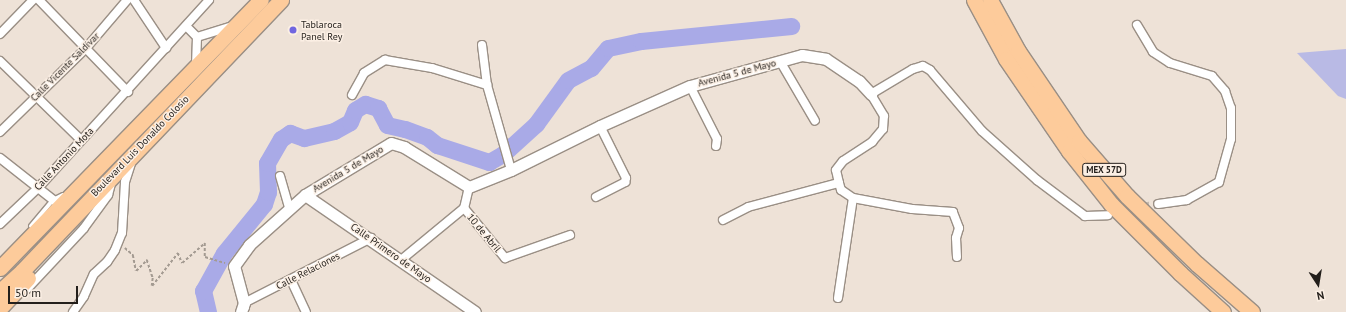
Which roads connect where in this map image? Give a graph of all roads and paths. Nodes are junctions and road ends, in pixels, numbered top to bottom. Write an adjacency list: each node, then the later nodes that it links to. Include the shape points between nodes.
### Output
1 (33, 0): 13 (street)
2 (39, 0): 16 (street)
3 (126, 0): 16 (street, Calle Vicente Saldívar)
4 (134, 0): 17 (street)
5 (209, 0): 12 (street, Calle Antonio Mota)
6 (261, 0): 10 (highway, Boulevard Luis Donaldo Colosio)
7 (281, 0): 32 (highway, Boulevard Luis Donaldo Colosio)
8 (974, 0): 67 (highway, MEX 57D, via 1006,59 1069,151 1111,204)
9 (990, 0): 68 (highway, MEX 57D, via 1018,50 1079,141 1127,196 1197,264)
10 (238, 24): 14 (street); 20 (highway, Boulevard Luis Donaldo Colosio)
11 (1138, 24): 44 (street, via 1153,52 1170,63 1212,76 1225,91 1230,108 1230,139 1219,182 1187,200)
12 (186, 26): 14 (street); 17 (street, Calle Antonio Mota)
13 (0, 34)
14 (197, 37): 20 (street)
15 (482, 45): 21 (street)
16 (87, 47): 23 (street); 26 (street, Calle Vicente Saldívar)
17 (166, 48): 23 (street, Calle Antonio Mota)
18 (0, 61): 26 (street)
19 (780, 61): 22 (street, Avenida 5 de Mayo); 25 (street, Avenida 5 de Mayo, via 802,55 826,59 859,82); 27 (street)
20 (196, 66): 43 (highway, Boulevard Luis Donaldo Colosio, via 79,187)
21 (487, 85): 24 (street, via 432,68 385,60 364,73); 34 (street)
22 (690, 86): 28 (street, Avenida 5 de Mayo); 31 (street, via 717,139)
23 (128, 92): 30 (street, Calle Antonio Mota)
24 (352, 94)
25 (871, 94): 37 (street, Avenida 5 de Mayo, via 884,116 883,129 872,142 843,161 836,170); 48 (street, via 913,69 923,66 930,70 982,131 1037,180 1085,216)
26 (36, 96): 29 (street, Calle Vicente Saldívar); 30 (street)
27 (815, 121)
28 (600, 126): 34 (street, Avenida 5 de Mayo); 41 (street, via 626,178 625,182)
29 (0, 132)
30 (81, 140): 39 (street, Calle Antonio Mota)
31 (716, 146)
32 (133, 153): 35 (highway, Boulevard Luis Donaldo Colosio); 51 (street, via 125,182)
33 (0, 158): 39 (street)
34 (511, 170): 38 (street, Avenida 5 de Mayo)
35 (114, 173): 47 (highway, Boulevard Luis Donaldo Colosio); 63 (street, via 108,195 84,228)
36 (280, 176): 45 (street)
37 (839, 183): 42 (street, via 841,190); 49 (street, via 748,207)
38 (468, 187): 40 (street, Avenida 5 de Mayo, via 404,147 391,143); 46 (street, 10 de Abril)
39 (38, 188): 43 (street); 50 (street, Calle Antonio Mota)
40 (306, 195): 45 (street); 53 (street, Calle Primero de Mayo)
41 (596, 197)
42 (853, 198): 54 (street, via 912,209 954,212 959,228 956,238); 60 (street)
43 (57, 203): 57 (highway, Boulevard Luis Donaldo Colosio)
44 (1158, 204)
45 (289, 208): 62 (street, via 249,245 234,266)
46 (464, 208): 52 (street, 10 de Abril, via 505,258); 55 (street)
47 (76, 213): 59 (highway, Boulevard Luis Donaldo Colosio); 61 (highway, via 69,230)
48 (1108, 215)
49 (723, 220)
50 (0, 224)
51 (122, 233): 56 (path, via 126,250 134,255 136,271 147,260 153,278 152,286 178,253 182,263 205,244 205,257); 64 (street, via 115,250 94,274)
52 (570, 235)
53 (371, 238): 55 (street, Calle Primero de Mayo); 58 (street, Calle Relaciones)
54 (957, 257)
55 (402, 260): 66 (street, Calle Primero de Mayo)
56 (230, 264)
57 (0, 268)
58 (291, 280): 62 (street, Calle Relaciones); 65 (street)
59 (0, 291)
60 (838, 298)
61 (0, 308)
62 (244, 309)
63 (4, 312)
64 (73, 312)
65 (306, 312)
66 (475, 312)
67 (1223, 312)
68 (1252, 312)

